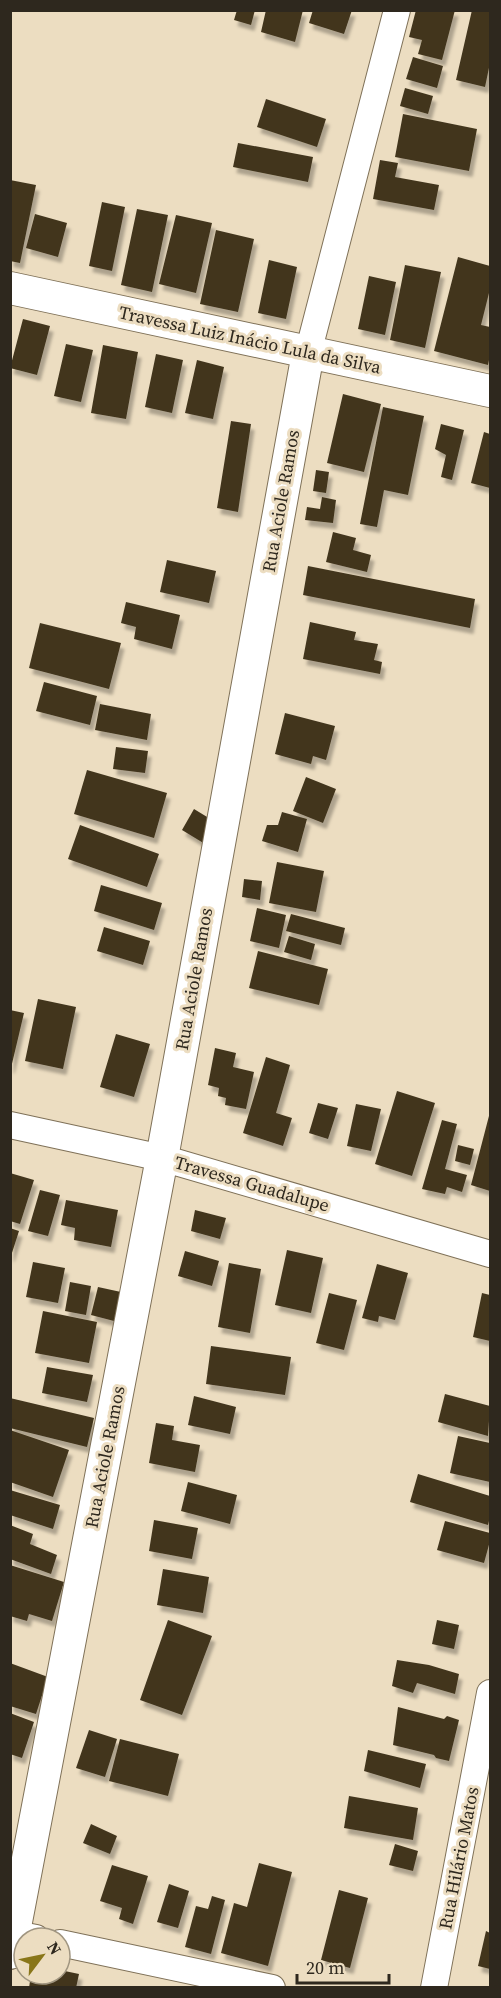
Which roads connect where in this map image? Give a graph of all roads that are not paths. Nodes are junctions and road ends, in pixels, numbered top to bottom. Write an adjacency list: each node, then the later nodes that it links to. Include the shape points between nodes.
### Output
1 (398, 10): 3 (street, Rua Aciole Ramos)
2 (10, 288): 3 (street, Travessa Luiz Inácio Lula da Silva)
3 (308, 353): 4 (street, Travessa Luiz Inácio Lula da Silva); 6 (street, Rua Aciole Ramos)
4 (490, 391)
5 (10, 1125): 6 (street, Travessa Guadalupe)
6 (162, 1158): 7 (street, Travessa Guadalupe); 9 (street, Rua Aciole Ramos)
7 (490, 1254)
8 (490, 1694): 12 (street, Rua Hilário Matos)
9 (20, 1926)
10 (72, 1946): 11 (street)
11 (272, 1988)
12 (434, 1988)

